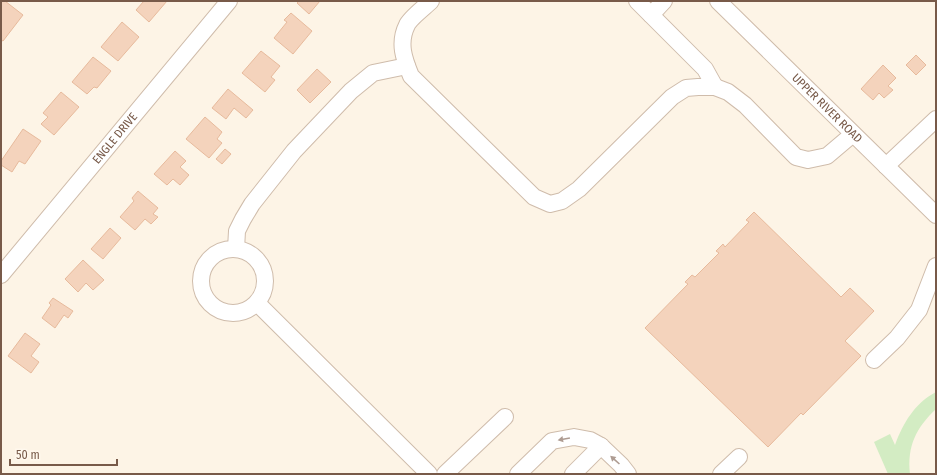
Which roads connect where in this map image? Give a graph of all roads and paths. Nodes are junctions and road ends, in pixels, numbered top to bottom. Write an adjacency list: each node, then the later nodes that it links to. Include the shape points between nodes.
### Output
1 (229, 1): 15 (street, ENGLE DRIVE)
2 (432, 1): 7 (street, via 407,24 402,39 402,57)
3 (637, 1): 6 (street)
4 (664, 1): 6 (street)
5 (718, 1): 10 (street, UPPER RIVER ROAD)
6 (651, 15): 8 (street, via 705,69)
7 (406, 66): 8 (street, via 411,76 534,197 550,204 562,201 579,189 672,97 686,88); 13 (street, via 373,73 351,91 294,150 243,218 237,231)
8 (715, 86): 10 (street, via 745,105 796,157 808,160 828,156)
9 (936, 118): 11 (street)
10 (853, 134): 11 (street, UPPER RIVER ROAD)
11 (886, 166): 12 (street, UPPER RIVER ROAD)
12 (936, 215)
13 (236, 249): 16 (street, via 246,251 255,257 265,274 263,294); 16 (street, via 215,254 207,262 202,271 203,292 208,302 217,309 227,312 238,313 248,310)
14 (936, 266): 17 (street, via 919,310 897,338)
15 (1, 275)
16 (257, 303): 21 (street)
17 (874, 360)
18 (505, 417): 22 (street)
19 (601, 446): 23 (street, one-way to 23, via 590,440 574,437 552,441); 24 (street); 25 (street, one-way to 19)
20 (739, 457): 26 (street)
21 (429, 474)
22 (445, 474)
23 (518, 474)
24 (573, 474)
25 (628, 474)
26 (721, 474)

